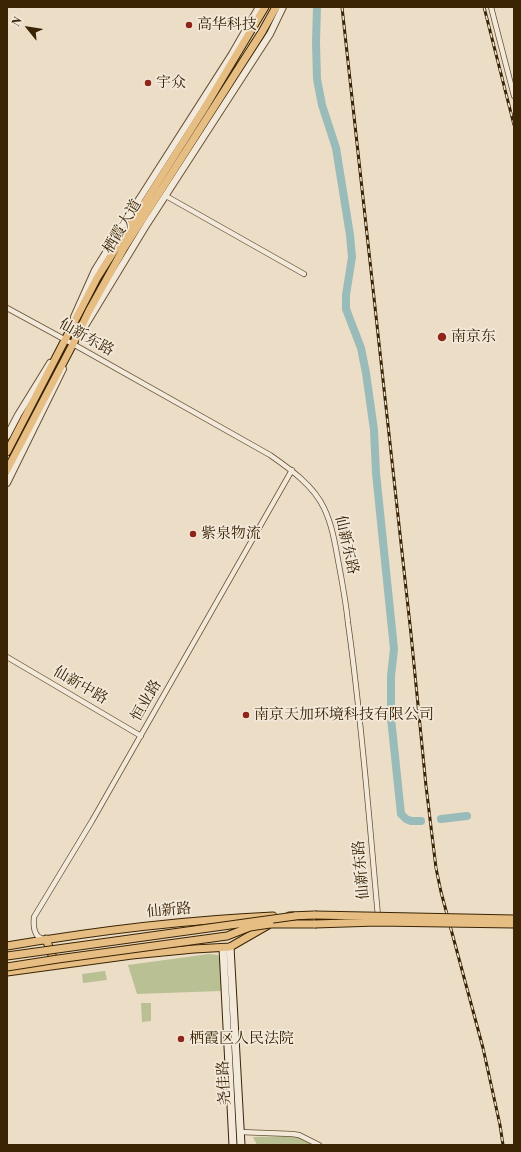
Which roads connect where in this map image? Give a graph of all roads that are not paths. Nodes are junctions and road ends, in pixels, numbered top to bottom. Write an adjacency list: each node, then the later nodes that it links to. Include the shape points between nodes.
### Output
1 (259, 7): 10 (street, via 95,270)
2 (265, 7): 10 (main road, 栖霞大道, via 97,278)
3 (276, 7): 11 (main road, 栖霞大道, via 124,248)
4 (283, 7): 7 (street, via 270,34)
5 (491, 7): 6 (street)
6 (514, 96)
7 (166, 196): 8 (street); 11 (street)
8 (304, 274)
9 (7, 308): 10 (street, 仙新东路)
10 (65, 340): 11 (street, 仙新东路); 12 (street); 13 (main road, 栖霞大道)
11 (73, 344): 14 (main road, 栖霞大道); 15 (street, 仙新东路, via 270,455); 16 (street, via 50,398)
12 (7, 436)
13 (7, 452)
14 (7, 470)
15 (292, 470): 18 (street, 恒业路); 20 (street, 仙新东路, via 324,508 333,534 353,653)
16 (7, 483)
17 (7, 657): 18 (street, 仙新中路)
18 (141, 736): 24 (street, 恒业路, via 34,917 37,935 41,939)
19 (296, 916): 20 (main road, 仙新路, bridge); 24 (main road, 仙新路, via 242,917 141,926); 27 (main road, 仙新路, bridge)
20 (378, 916): 21 (main road, 仙新路, bridge)
21 (514, 919)
22 (270, 924): 23 (main road, 仙新路, bridge); 26 (main road, 仙新路); 29 (main road, 仙新路, bridge, via 250,927 226,936)
23 (514, 924)
24 (46, 939): 25 (main road, 仙新路); 28 (main road, via 55,963)
25 (7, 946)
26 (227, 948): 28 (main road, 仙新路, via 132,955); 31 (main road, 尧佳路); 32 (main road, 尧佳路)
27 (7, 956)
28 (61, 965): 30 (main road, 仙新路)
29 (7, 967)
30 (7, 972)
31 (240, 1132): 33 (main road, 尧佳路); 34 (street, via 292,1134)
32 (233, 1145)
33 (241, 1145)
34 (319, 1145)

